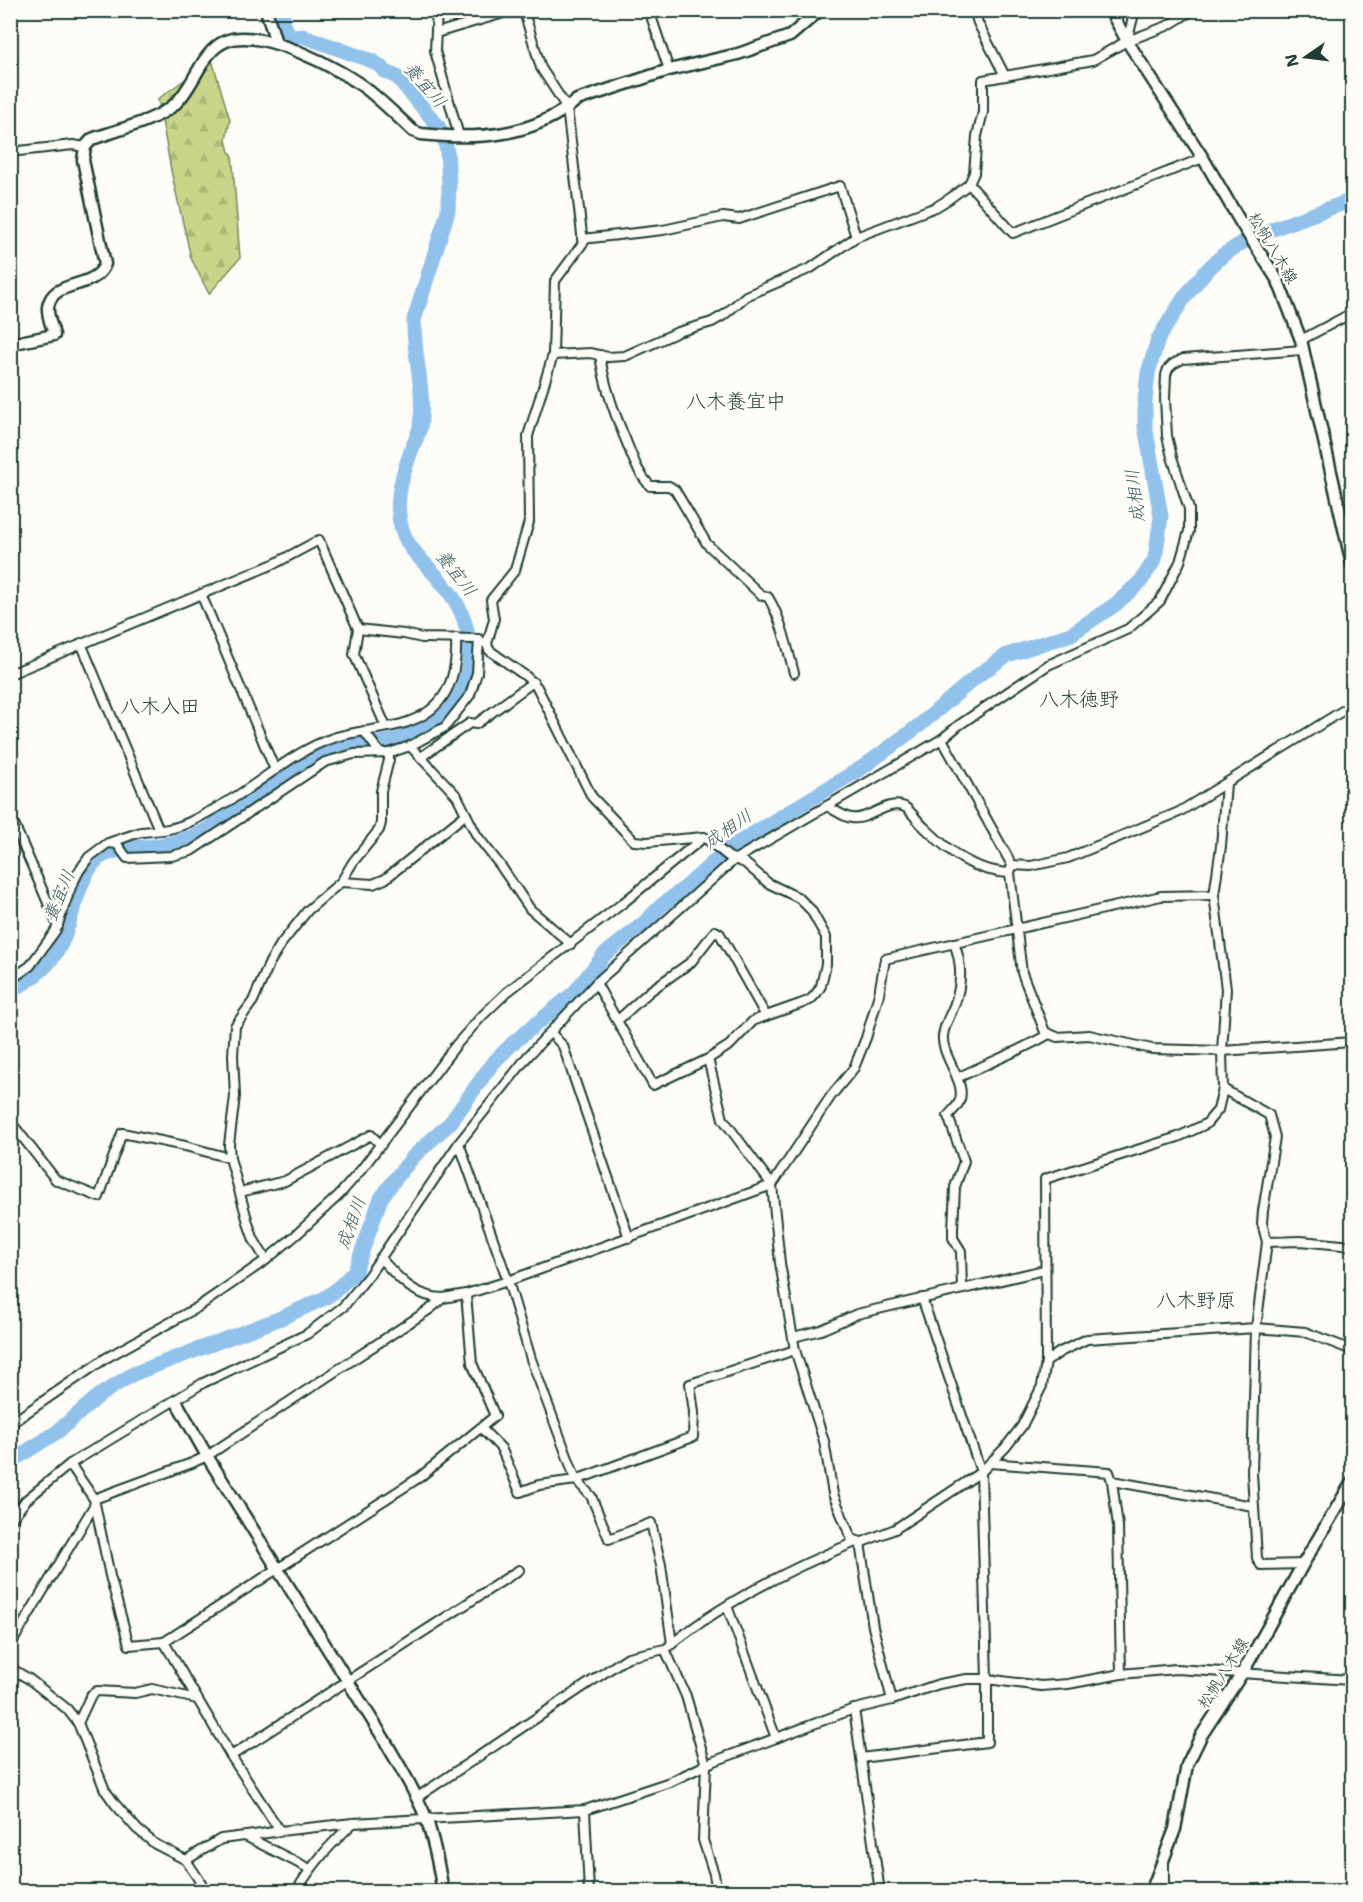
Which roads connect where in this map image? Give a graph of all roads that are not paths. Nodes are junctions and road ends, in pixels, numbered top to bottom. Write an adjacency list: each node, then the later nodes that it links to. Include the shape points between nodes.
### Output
1 (267, 10): 11 (street)
2 (437, 10): 9 (street)
3 (649, 10): 12 (street)
4 (820, 10): 12 (street, via 790,36 738,54)
5 (974, 10): 13 (street)
6 (1110, 10): 10 (street, 松帆八木線)
7 (1135, 10): 10 (street)
8 (1193, 10): 10 (street, via 1167,26)
9 (436, 33): 14 (street, via 504,13 524,12 542,68); 15 (street, via 435,51)
10 (1127, 42): 13 (street, via 1093,60); 18 (street, 松帆八木線)
11 (276, 43): 15 (street, via 368,90 414,131); 16 (street, via 226,40 212,50 177,102 164,112 92,139)
12 (669, 70): 14 (street, via 577,99)
13 (1005, 76): 19 (street, via 983,80 983,112)
14 (567, 108): 15 (street, via 516,131); 21 (street)
15 (459, 136)
16 (85, 147): 17 (street); 23 (street, via 83,160 105,264 103,271 90,280 65,287 51,298 48,305 54,335)
17 (10, 152)
18 (1203, 158): 19 (street, via 1013,233); 24 (street, 松帆八木線, via 1278,281)
19 (969, 184): 20 (street, via 936,207)
20 (856, 237): 21 (street, via 840,186 739,219 723,217 663,230); 26 (street, via 811,268 746,296 712,322 678,332 625,356)
21 (582, 239): 25 (street, via 583,243 555,281)
22 (1353, 313): 24 (street)
23 (10, 344)
24 (1302, 345): 27 (street, 松帆八木線); 39 (street, via 1183,359 1168,369 1167,436 1189,509 1189,531 1180,562 1160,601 1128,629 1047,665)
25 (553, 355): 26 (street); 31 (street, via 528,436 529,522 515,570 491,600 494,619)
26 (600, 355): 33 (street, via 616,422 635,466 650,486 669,486 675,490 707,544 761,595 768,597)
27 (1353, 564)
28 (201, 594): 29 (street, via 320,540); 32 (street); 43 (street)
29 (358, 629): 30 (street, via 422,638); 37 (street, via 354,654)
30 (456, 638): 31 (street); 37 (street, via 456,663 438,703 407,722)
31 (481, 641): 35 (street); 40 (street, via 470,695 445,727)
32 (81, 643): 34 (street); 48 (street)
33 (794, 673)
34 (10, 674)
35 (533, 682): 42 (street); 49 (street, via 592,797 634,841)
36 (1353, 705): 44 (street)
37 (386, 727): 38 (street)
38 (364, 731): 41 (street); 43 (street, via 324,741)
39 (942, 740): 45 (street); 52 (street)
40 (410, 746): 41 (street); 42 (street)
41 (382, 752): 50 (street, via 325,762 191,851 127,858); 53 (street, via 389,760 381,791 379,830)
42 (421, 758): 47 (street, via 457,796)
43 (275, 770): 48 (street, via 221,806 179,826)
44 (1226, 784): 52 (street, via 1179,812 1068,858); 54 (street)
45 (827, 806): 51 (street); 52 (street, via 857,819 892,806 905,807 948,850 969,863 987,871)
46 (10, 815): 55 (street)
47 (465, 815): 53 (street, via 385,879 373,884); 58 (street, via 530,909)
48 (159, 830): 50 (street)
49 (707, 839): 51 (street); 58 (street)
50 (113, 844): 55 (street, via 89,857 79,871)
51 (732, 859): 60 (street); 61 (street, via 745,863 768,883 799,898 811,910 826,937 826,964 816,994 810,1000)
52 (1011, 869): 56 (street)
53 (341, 882): 73 (street, via 308,910 280,944 253,1001 235,1026)
54 (1214, 895): 56 (street, via 1161,896); 66 (street, via 1226,988)
55 (58, 926): 59 (street, via 30,966)
56 (1016, 928): 57 (street); 64 (street, via 1022,973)
57 (954, 943): 68 (street, via 960,961 960,983 943,1038); 74 (street, via 885,959 879,994 854,1068)
58 (571, 944): 72 (street, via 482,1016)
59 (10, 980)
60 (596, 982): 62 (street); 63 (street)
61 (766, 1016): 62 (street, via 715,931 691,962); 67 (street, via 753,1021 730,1045)
62 (618, 1020): 67 (street, via 653,1086)
63 (550, 1032): 71 (street); 76 (street, via 563,1046)
64 (1049, 1034): 66 (street, via 1089,1035 1152,1049); 68 (street)
65 (1353, 1042): 66 (street)
66 (1222, 1051): 69 (street)
67 (708, 1059): 74 (street, via 723,1119)
68 (957, 1078): 83 (street, via 959,1102 948,1116 964,1161 955,1187 953,1229 953,1238 961,1251)
69 (1223, 1089): 77 (street, via 1269,1115 1275,1137 1262,1223); 81 (street, via 1218,1110 1206,1124 1178,1137 1046,1179)
70 (10, 1121): 73 (street, via 56,1180 99,1197 122,1133)
71 (459, 1143): 79 (street); 82 (street)
72 (381, 1145): 75 (street, via 370,1135 285,1181); 80 (street, via 339,1195)
73 (230, 1158): 75 (street)
74 (772, 1185): 76 (street); 88 (street)
75 (240, 1191): 80 (street, via 254,1240)
76 (629, 1238): 82 (street)
77 (1267, 1242): 78 (street); 87 (street)
78 (1353, 1246)
79 (380, 1258): 85 (street, via 420,1294); 92 (street, via 344,1306 307,1334 203,1383)
80 (266, 1260): 93 (street, via 198,1306 106,1358)
81 (1044, 1270): 83 (street); 91 (street)
82 (508, 1281): 84 (street); 99 (street, via 531,1359)
83 (962, 1288): 86 (street)
84 (466, 1294): 85 (street); 94 (street, via 472,1363 495,1416)
85 (443, 1298): 95 (street)
86 (922, 1298): 88 (street, via 857,1314); 98 (street)
87 (1256, 1329): 90 (street, via 1305,1332); 91 (street, via 1087,1340); 103 (street)
88 (793, 1337): 89 (street)
89 (795, 1350): 99 (street, via 690,1384 693,1437); 105 (street, via 824,1441 833,1494 851,1538)
90 (1353, 1350)
91 (1046, 1362): 96 (street, via 1042,1386 1022,1426)
92 (176, 1401): 95 (street); 97 (street)
93 (10, 1425)
94 (481, 1428): 99 (street, via 501,1448 520,1492); 107 (street, via 420,1477)
95 (207, 1456): 102 (street); 107 (street)
96 (990, 1463): 98 (street); 100 (street, via 1109,1472)
97 (70, 1464): 102 (street); 104 (street, via 26,1500)
98 (981, 1472): 105 (street, via 895,1529); 116 (street)
99 (576, 1480): 112 (street, via 591,1496 609,1539 651,1523 661,1565)
100 (1112, 1481): 103 (street); 115 (street, via 1118,1526)
101 (1353, 1482): 106 (street, 松帆八木線)
102 (94, 1502): 110 (street, via 129,1645); 111 (street)
103 (1253, 1506): 106 (street, via 1257,1558 1261,1565)
104 (10, 1521)
105 (859, 1542): 109 (street, via 790,1570); 120 (street, via 873,1627)
106 (1303, 1564): 114 (street, 松帆八木線)
107 (278, 1569): 110 (street); 118 (street)
108 (519, 1570): 118 (street)
109 (727, 1606): 112 (street); 123 (street)
110 (164, 1642): 119 (street)
111 (10, 1646)
112 (669, 1646): 126 (street); 127 (street, via 628,1657)
113 (10, 1668): 122 (street, via 60,1704)
114 (1244, 1672): 115 (street, via 1176,1669); 117 (street); 133 (street, 松帆八木線, via 1201,1736 1187,1765 1175,1829)
115 (1121, 1674): 116 (street, via 1041,1686)
116 (987, 1678): 120 (street, via 939,1684); 125 (street, via 987,1742)
117 (1353, 1680)
118 (348, 1681): 124 (street); 127 (street)
119 (197, 1699): 122 (street, via 152,1689 135,1693 97,1691 91,1695); 124 (street)
120 (892, 1700): 121 (street)
121 (854, 1709): 123 (street); 125 (street)
122 (78, 1723): 134 (street, via 105,1790 115,1804 154,1844)
123 (776, 1738): 126 (street)
124 (231, 1756): 131 (street)
125 (861, 1758): 141 (street)
126 (706, 1765): 128 (street, via 660,1786); 140 (street, via 703,1840)
127 (416, 1798): 129 (street)
128 (585, 1810): 129 (street); 139 (street)
129 (426, 1818): 130 (street); 138 (street)
130 (353, 1823): 131 (street); 135 (street)
131 (279, 1831): 132 (street)
132 (245, 1836): 134 (street, via 221,1839); 135 (street)
133 (1164, 1857): 142 (street, 松帆八木線); 143 (street)
134 (186, 1860): 136 (street)
135 (309, 1869): 137 (street)
136 (207, 1892)
137 (296, 1892)
138 (443, 1892)
139 (589, 1892)
140 (717, 1892)
141 (880, 1892)
142 (1151, 1892)
143 (1164, 1892)

